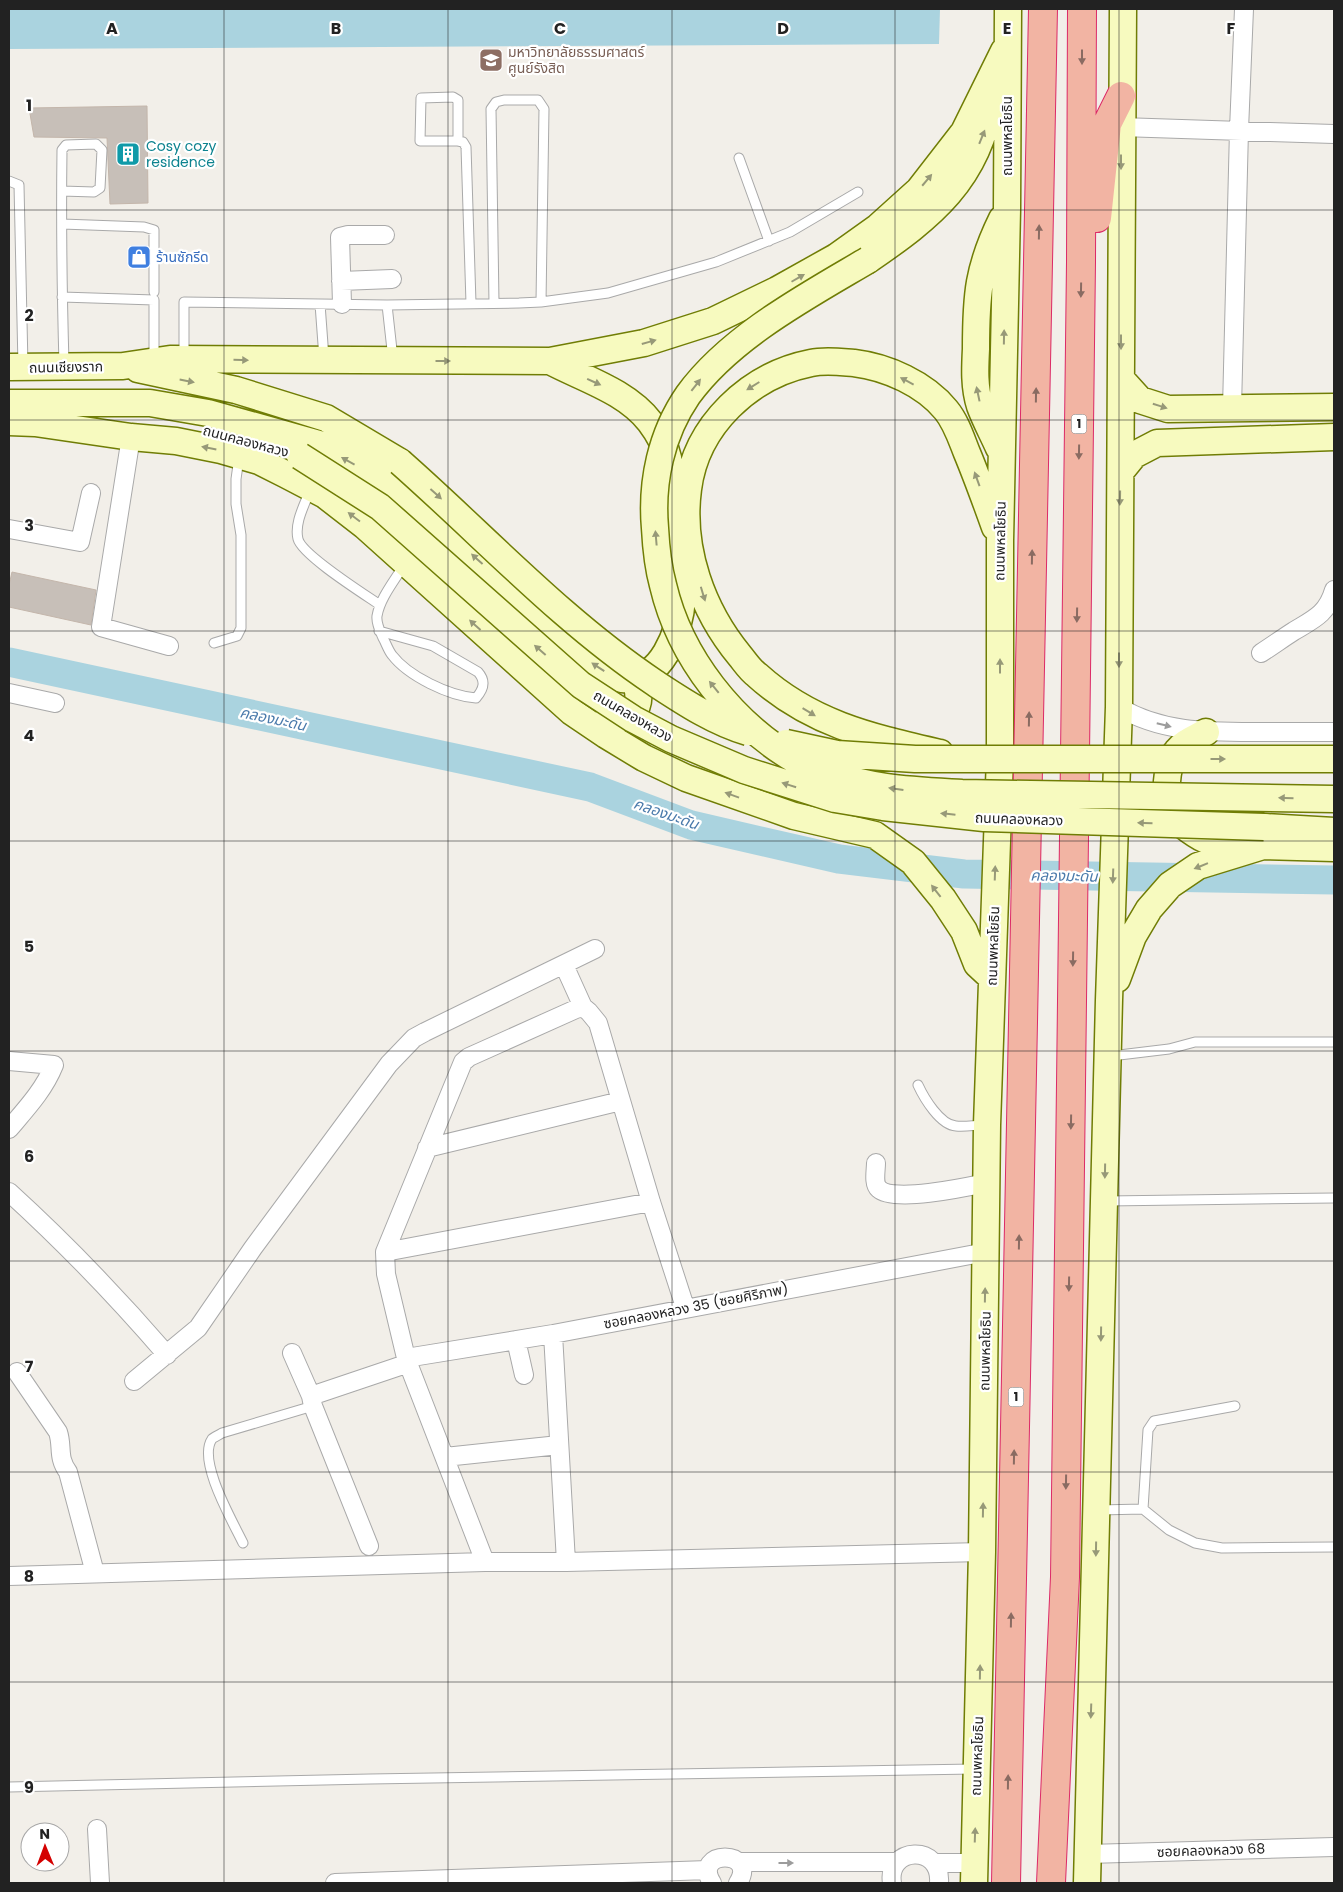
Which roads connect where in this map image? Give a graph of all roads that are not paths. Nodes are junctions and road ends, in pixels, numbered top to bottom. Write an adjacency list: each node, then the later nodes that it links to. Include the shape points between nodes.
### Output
1 (1008, 9): 6 (main road, ถนนพหลโยธิน)
2 (1043, 9): 134 (highway, 1, one-way to 2)
3 (1082, 9): 20 (highway, 1, one-way to 20)
4 (1123, 9): 8 (main road)
5 (1244, 9): 10 (street)
6 (1007, 43): 7 (main road); 53 (main road, ถนนพหลโยธิน, one-way to 6, via 1002,456 980,406 976,387 976,305 983,264 1007,209)
7 (993, 75): 33 (main road, one-way to 7, via 644,343 713,322 836,257 878,227 919,190 964,132); 70 (main road, one-way to 7, bridge, via 962,792 904,790 860,784 800,762 777,748 719,694 680,632 663,587 656,544 654,498 661,451 687,396 710,367 747,336 868,260 939,206 970,163 984,134)
8 (1121, 96): 9 (main road); 20 (highway, via 1107,124 1095,238)
9 (1121, 127): 10 (street); 39 (main road, one-way to 39)
10 (1239, 130): 11 (street); 42 (street)
11 (1334, 134)
12 (458, 140): 12 (lane, via 458,100 454,97 421,98 420,141); 26 (lane, via 466,147 467,156)
13 (739, 158): 19 (lane)
14 (9, 181): 37 (lane, via 19,186)
15 (62, 191): 15 (lane, via 94,192 100,188 102,150 99,146 63,146); 17 (lane)
16 (858, 192): 19 (lane)
17 (62, 224): 23 (lane, via 154,230); 24 (lane)
18 (385, 234): 22 (street, via 340,237)
19 (769, 241): 25 (lane, via 716,262 608,293)
20 (1082, 262): 135 (highway, 1, one-way to 135, via 1065,1577)
21 (392, 279): 22 (street)
22 (341, 281): 29 (street)
23 (154, 292)
24 (62, 297): 34 (lane, via 154,300); 38 (lane)
25 (541, 302): 27 (lane); 27 (lane, via 544,109 538,100 504,100 496,102 491,110)
26 (472, 303): 27 (lane); 30 (lane)
27 (494, 303)
28 (320, 304): 29 (lane); 31 (lane, via 184,302); 32 (lane)
29 (342, 304): 30 (lane)
30 (387, 305): 35 (lane)
31 (184, 359): 32 (main road, one-way to 32); 34 (main road)
32 (324, 360): 35 (main road)
33 (550, 361): 35 (main road, one-way to 33); 62 (main road, one-way to 62, via 632,404 665,445 671,468 671,520 682,598 670,646 658,664 640,678)
34 (154, 362): 36 (main road)
35 (394, 362)
36 (123, 366): 38 (main road, ถนนเชียงราก); 68 (main road, one-way to 68, bridge, via 236,390 326,418 400,462 562,613 629,666 689,706 742,730 794,746 874,757)
37 (16, 367): 38 (main road, ถนนเชียงราก)
38 (64, 367)
39 (1122, 379): 42 (main road, one-way to 42, via 1140,400 1168,409); 49 (main road)
40 (9, 403): 62 (main road, one-way to 40, via 620,679 598,668 442,527 383,480 319,444 208,412 150,403)
41 (1334, 407): 42 (main road)
42 (1242, 408): 47 (main road)
43 (9, 422): 44 (main road, ถนนคลองหลวง)
44 (35, 423): 45 (main road); 73 (main road, ถนนคลองหลวง, one-way to 44, bridge, via 984,818 883,807 836,799 744,770 663,735 581,685 385,511 300,456 224,432 134,418 77,416)
45 (132, 437): 48 (main road, one-way to 45, via 176,441); 59 (street, via 101,627)
46 (1334, 437): 47 (main road)
47 (1251, 441): 49 (main road, via 1158,443 1134,455)
48 (240, 456): 50 (main road, via 259,461); 58 (lane, via 236,504 241,535 241,628 237,636)
49 (1120, 471): 65 (main road, one-way to 65)
50 (311, 488): 54 (main road, one-way to 50, via 365,526); 56 (lane, via 300,517 298,538 301,546)
51 (91, 493): 52 (street, via 80,542)
52 (9, 529)
53 (1000, 541): 68 (main road, one-way to 68, via 962,440 946,410 910,382 868,364 813,362 766,378 746,390 731,403 709,432 692,469 688,487 687,534 706,605 726,640 755,674 782,696 818,718 855,732); 77 (main road, ถนนพหลโยธิน, one-way to 53, via 1000,756)
54 (406, 562): 56 (lane); 61 (main road, one-way to 54)
55 (1334, 590): 60 (street, via 1328,606 1313,621)
56 (380, 605): 57 (lane, via 377,618)
57 (380, 631): 57 (lane, via 391,655 408,670 454,694 476,698 482,691 484,684 478,672 433,646)
58 (214, 643)
59 (169, 646)
60 (1261, 653)
61 (515, 661): 62 (main road, via 615,720 632,715 636,709 639,694); 77 (main road, one-way to 61, via 977,964 964,931 914,862 875,835 794,816 686,778 644,758 572,712)
62 (635, 678)
63 (9, 693): 64 (street)
64 (55, 702)
65 (1119, 707): 66 (street, one-way to 66, via 1151,722); 78 (main road, one-way to 78)
66 (1206, 732): 67 (street); 73 (main road, via 1176,751 1171,760 1167,793 1172,813 1193,833 1208,841)
67 (1334, 732)
68 (959, 758): 69 (main road, one-way to 69, bridge)
69 (1334, 760)
70 (1334, 799)
71 (1334, 824): 73 (main road, ถนนคลองหลวง)
72 (1334, 831): 73 (main road)
73 (1263, 836): 74 (main road); 78 (main road, one-way to 78, via 1198,866 1170,884 1149,909 1133,936)
74 (1334, 848)
75 (594, 950): 76 (street)
76 (564, 965): 79 (street); 100 (street, via 425,1032 408,1044 389,1064 298,1187 198,1328)
77 (991, 977): 85 (main road, ถนนพหลโยธิน)
78 (1109, 1000): 81 (main road)
79 (583, 1008): 84 (street, via 598,1023); 87 (street, via 463,1062)
80 (1334, 1042): 81 (lane, via 1195,1042)
81 (1108, 1057): 92 (main road, one-way to 92)
82 (9, 1061): 86 (street, via 54,1065 33,1101)
83 (918, 1085): 85 (lane, via 936,1114 954,1126)
84 (621, 1101): 87 (street); 93 (street)
85 (986, 1125): 89 (main road, ถนนพหลโยธิน)
86 (9, 1129)
87 (428, 1148): 94 (street)
88 (876, 1163): 89 (street, via 876,1185 884,1192 912,1194)
89 (986, 1184): 95 (main road, ถนนพหลโยธิน)
90 (9, 1192): 100 (street, via 116,1296)
91 (1334, 1198): 92 (lane)
92 (1104, 1201): 110 (main road, one-way to 110)
93 (651, 1202): 94 (street); 96 (street)
94 (385, 1252): 101 (street, via 386,1274)
95 (986, 1252): 96 (street, ซอยคลองหลวง 35 (ซอยศิริภาพ)); 114 (main road, ถนนพหลโยธิน, one-way to 95)
96 (685, 1308): 97 (street, ซอยคลองหลวง 35 (ซอยศิริภาพ))
97 (553, 1334): 98 (street, ซอยคลองหลวง 35 (ซอยศิริภาพ)); 107 (street)
98 (516, 1340): 101 (street, ซอยคลองหลวง 35 (ซอยศิริภาพ)); 103 (street)
99 (292, 1353): 105 (street)
100 (167, 1355): 104 (street)
101 (408, 1360): 105 (street, ซอยคลองหลวง 35 (ซอยศิริภาพ)); 108 (street)
102 (17, 1372): 117 (street, via 58,1432 61,1460 68,1472)
103 (524, 1375)
104 (134, 1381)
105 (312, 1401): 111 (lane, via 213,1439 208,1450 211,1470); 112 (street)
106 (1234, 1406): 109 (lane, via 1154,1421 1148,1430)
107 (559, 1446): 108 (street); 116 (street)
108 (445, 1457): 115 (street)
109 (1143, 1509): 110 (lane); 113 (lane, via 1169,1530 1195,1543 1222,1548)
110 (1097, 1510): 123 (main road, one-way to 123)
111 (243, 1543)
112 (369, 1546)
113 (1334, 1546)
114 (982, 1552): 116 (street); 119 (main road, ถนนพหลโยธิน, one-way to 114)
115 (486, 1562): 116 (street); 117 (street)
116 (566, 1562)
117 (95, 1572): 118 (street)
118 (9, 1576)
119 (977, 1769): 120 (lane); 127 (main road, ถนนพหลโยธิน, one-way to 119)
120 (9, 1787)
121 (97, 1829): 129 (street)
122 (1334, 1846): 123 (street, ซอยคลองหลวง 68)
123 (1088, 1854): 136 (main road)
124 (738, 1862): 125 (street, one-way to 125); 128 (street, via 726,1856 714,1860); 131 (street, via 742,1875)
125 (897, 1862): 126 (street, via 914,1854); 132 (street, via 892,1872)
126 (934, 1863): 127 (street); 133 (street)
127 (974, 1873)
128 (710, 1877): 130 (street)
129 (100, 1883)
130 (335, 1883)
131 (738, 1883)
132 (892, 1883)
133 (939, 1883)
134 (1006, 1883)
135 (1052, 1883)
136 (1087, 1883)

